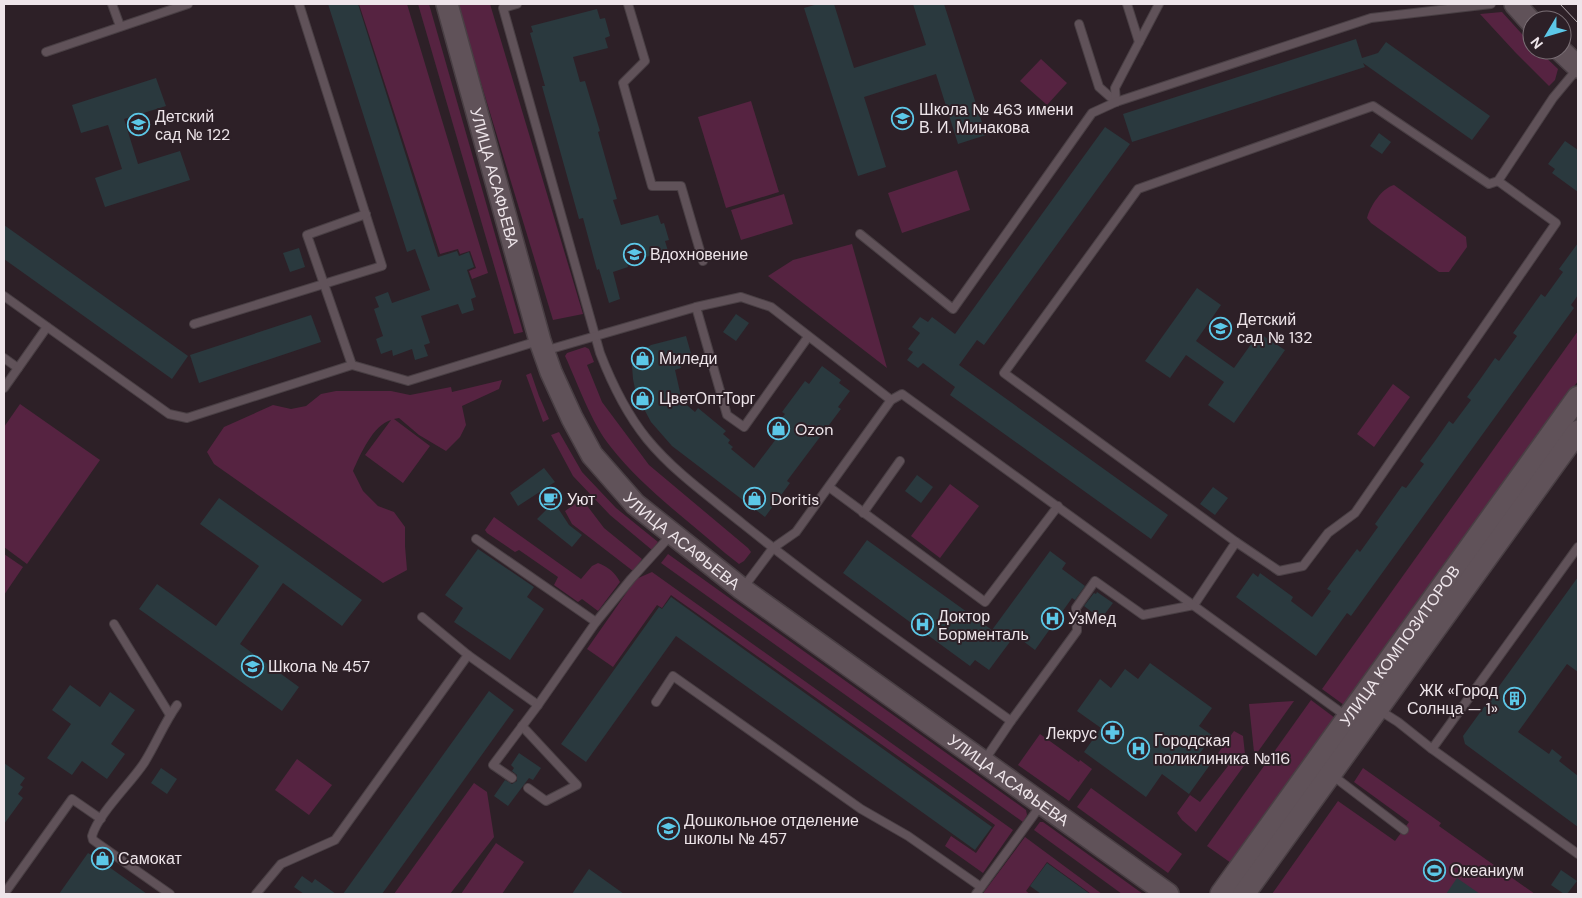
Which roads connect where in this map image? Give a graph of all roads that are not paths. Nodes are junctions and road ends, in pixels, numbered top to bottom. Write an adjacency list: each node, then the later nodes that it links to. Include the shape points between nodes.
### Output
1 (112, 4): 12 (lane)
2 (188, 4): 12 (lane)
3 (299, 4): 18 (lane)
4 (447, 4): 28 (street, УЛИЦА АСАФЬЕВА)
5 (517, 4): 10 (lane)
6 (628, 4): 20 (lane, via 645,61 623,83 652,186 681,186)
7 (1127, 4): 13 (lane)
8 (1159, 4): 13 (lane)
9 (1490, 4): 16 (lane, via 1370,15)
10 (502, 6): 26 (lane)
11 (1079, 24): 16 (lane, via 1099,87)
12 (120, 26): 14 (lane)
13 (1140, 42): 16 (lane, via 1115,88)
14 (46, 52)
15 (1578, 68): 17 (lane, via 1552,98)
16 (1116, 102): 19 (lane, via 1092,113 953,309)
17 (1498, 181): 42 (lane, via 1556,223 1355,513 1328,533 1303,566 1279,572); 42 (lane, via 1489,184 1373,106 1138,189 1004,373)
18 (366, 214): 21 (lane, via 307,235); 21 (lane, via 382,266)
19 (860, 234)
20 (703, 261)
21 (324, 285): 24 (lane); 30 (lane)
22 (4, 296): 25 (lane)
23 (696, 308): 26 (lane); 27 (lane, via 740,297 771,307); 27 (lane, via 728,415 744,427)
24 (194, 324)
25 (47, 327): 30 (lane, via 168,414 187,418); 31 (lane)
26 (595, 336): 28 (lane); 44 (lane, via 610,380 646,438 669,464)
27 (808, 336): 33 (lane)
28 (542, 346): 30 (lane, via 408,381); 40 (street, УЛИЦА АСАФЬЕВА, via 572,418 592,455 636,504)
29 (4, 358): 31 (lane)
30 (352, 365)
31 (18, 368): 32 (lane)
32 (4, 388)
33 (892, 400): 37 (lane); 38 (lane, via 902,394)
34 (1575, 407): 57 (street, УЛИЦА КОМПОЗИТОРОВ)
35 (1578, 431): 54 (street, УЛИЦА КОМПОЗИТОРОВ)
36 (900, 461): 39 (lane)
37 (829, 487): 39 (lane); 44 (lane, via 796,532)
38 (1058, 506): 39 (lane, via 985,602); 46 (lane)
39 (863, 513)
40 (672, 533): 45 (street, УЛИЦА АСАФЬЕВА); 48 (lane)
41 (476, 539): 48 (lane)
42 (1236, 542): 46 (lane)
43 (1578, 547): 59 (lane)
44 (773, 548): 45 (lane); 56 (lane)
45 (742, 589): 60 (street, УЛИЦА АСАФЬЕВА)
46 (1194, 605): 56 (lane, via 1143,615 1095,581 1076,608 1077,631); 57 (lane)
47 (422, 617): 50 (lane)
48 (596, 622): 53 (lane)
49 (114, 624): 55 (lane)
50 (468, 655): 53 (lane); 71 (lane, via 335,840 281,864)
51 (656, 702): 68 (lane, via 674,676 861,809 908,836)
52 (177, 705): 55 (lane)
53 (538, 705): 58 (lane)
54 (1377, 709): 57 (street, УЛИЦА КОМПОЗИТОРОВ); 59 (lane)
55 (170, 714): 65 (lane, via 144,763)
56 (1011, 721): 60 (lane)
57 (1355, 723): 61 (street, УЛИЦА КОМПОЗИТОРОВ)
58 (522, 726): 62 (lane, via 493,765); 63 (lane, via 576,785 546,801)
59 (1432, 750): 67 (lane)
60 (983, 762): 64 (street, УЛИЦА АСАФЬЕВА)
61 (1323, 769): 66 (lane); 74 (street, УЛИЦА КОМПОЗИТОРОВ); 75 (street, УЛИЦА КОМПОЗИТОРОВ)
62 (512, 778)
63 (528, 788)
64 (1042, 804): 68 (lane); 73 (street, УЛИЦА АСАФЬЕВА)
65 (101, 819): 69 (lane, via 72,799); 70 (lane, via 93,832 93,840)
66 (1404, 830)
67 (1578, 854)
68 (981, 887): 72 (lane)
69 (4, 894)
70 (170, 894)
71 (256, 894)
72 (976, 894)
73 (1168, 894)
74 (1221, 894)
75 (1244, 894)

